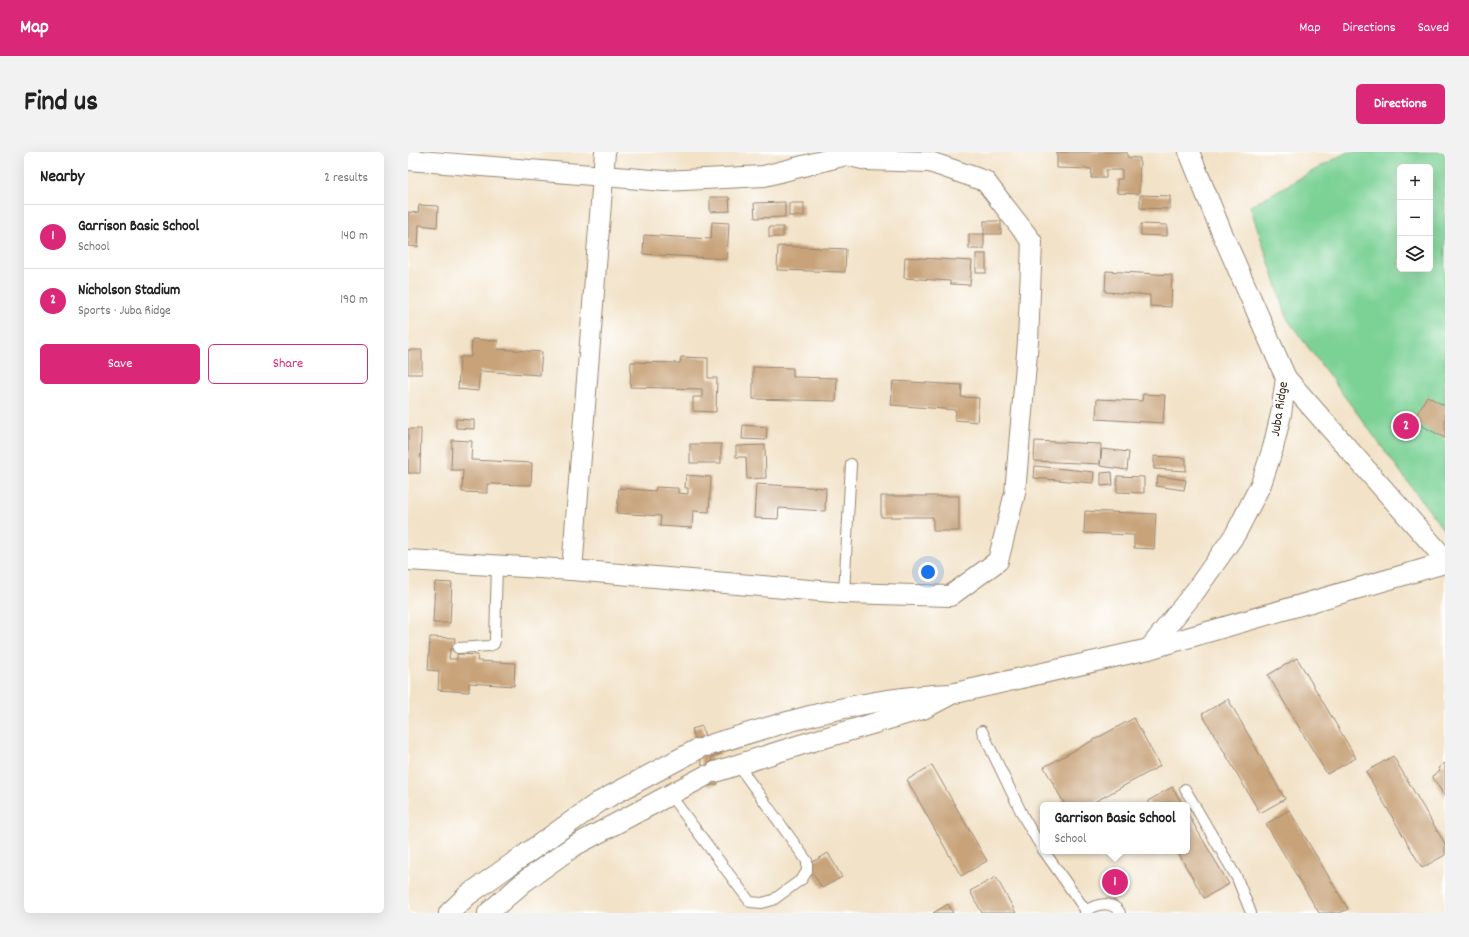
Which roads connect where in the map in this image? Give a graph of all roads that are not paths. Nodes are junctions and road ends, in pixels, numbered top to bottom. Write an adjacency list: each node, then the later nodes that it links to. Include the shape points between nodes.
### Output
1 (605, 152): 5 (street)
2 (1190, 152): 6 (street, Juba Ridge, via 1222,233)
3 (867, 156): 5 (street, via 846,156 764,176 664,181); 13 (street, via 930,162 984,181 1032,242 1028,341 1015,493 998,561 950,596)
4 (408, 160): 5 (street)
5 (602, 177): 12 (street)
6 (1286, 378): 8 (street); 15 (street, Juba Ridge, via 1273,448 1261,484 1236,533 1196,590)
7 (851, 464): 13 (lane)
8 (1445, 559)
9 (408, 560): 11 (street)
10 (1445, 563): 15 (street)
11 (497, 565): 12 (street); 14 (lane, via 494,644)
12 (572, 570): 13 (street)
13 (844, 593)
14 (458, 648)
15 (1149, 649): 16 (street)
16 (951, 694): 18 (street, via 923,709); 24 (street, via 919,695 864,704 779,724 702,748 599,802 468,895)
17 (982, 731): 21 (lane, via 1024,818)
18 (738, 765): 20 (street, via 710,774); 20 (lane, via 807,861 807,871 802,879 773,900 762,903 750,902)
19 (1185, 789): 27 (lane, via 1237,878)
20 (670, 795): 25 (street, via 574,846 525,881)
21 (1040, 845)
22 (1046, 854): 23 (lane)
23 (1085, 912): 26 (lane, via 1100,904 1115,907)
24 (449, 913)
25 (488, 913)
26 (1120, 913)
27 (1251, 913)

